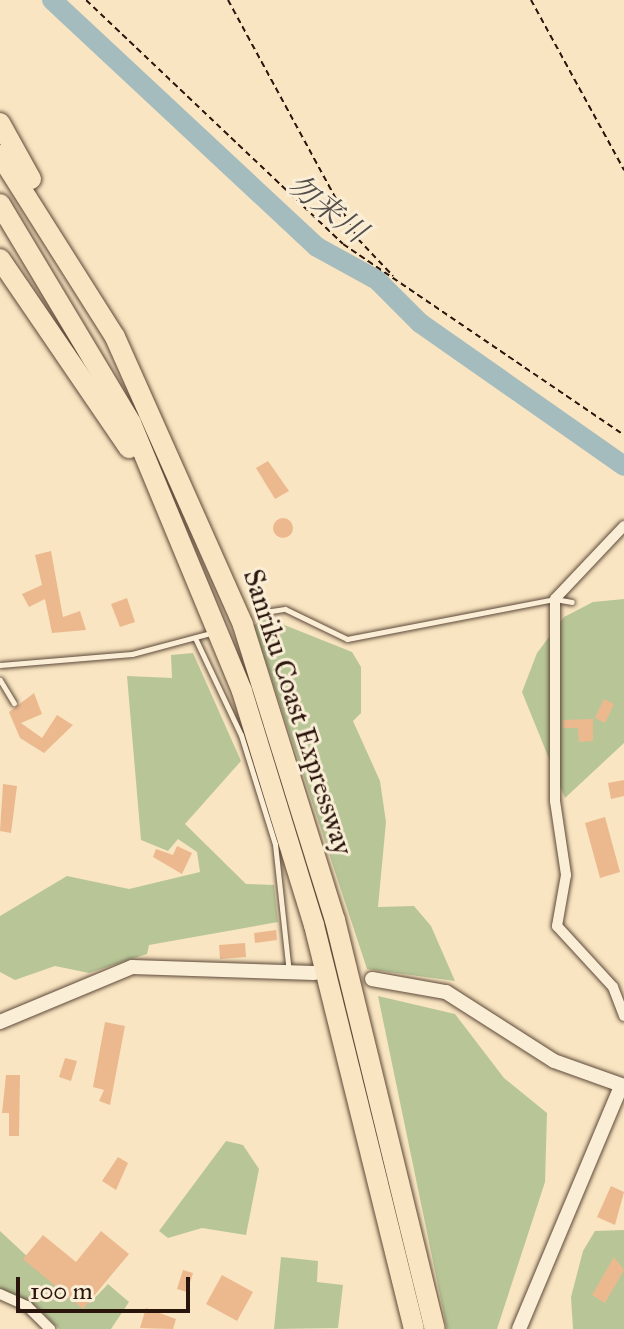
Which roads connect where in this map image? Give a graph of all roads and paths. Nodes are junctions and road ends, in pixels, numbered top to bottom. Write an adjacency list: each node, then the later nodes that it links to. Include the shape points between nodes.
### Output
1 (86, 0): 9 (path, via 280,188)
2 (228, 0): 9 (path, via 358,239)
3 (531, 0): 6 (path)
4 (0, 123): 10 (highway)
5 (0, 155): 10 (highway, Sanriku Coast Expressway)
6 (624, 170)
7 (0, 204): 13 (highway, Sanriku Coast Expressway, via 131,423)
8 (0, 259): 13 (highway, via 83,371)
9 (395, 279): 11 (path)
10 (90, 294): 31 (highway, Sanriku Coast Expressway, via 183,478 279,728 342,948)
11 (624, 435)
12 (624, 526): 14 (street)
13 (190, 556): 30 (highway, Sanriku Coast Expressway, via 286,827)
14 (555, 599): 15 (lane); 16 (lane, via 347,639 285,609); 25 (street, via 555,801 566,875 557,926 613,987)
15 (572, 602)
16 (265, 612)
17 (207, 634): 18 (lane)
18 (196, 640): 19 (lane, via 132,654); 22 (lane, via 241,735 275,844)
19 (0, 665)
20 (0, 680): 21 (lane)
21 (14, 703)
22 (289, 973): 23 (street); 26 (street, via 132,967)
23 (314, 973)
24 (372, 979): 27 (street, via 446,992 554,1061)
25 (624, 1016)
26 (0, 1022)
27 (622, 1086): 32 (street)
28 (0, 1294): 29 (street, via 27,1306)
29 (50, 1329)
30 (414, 1329)
31 (435, 1329)
32 (519, 1329)

